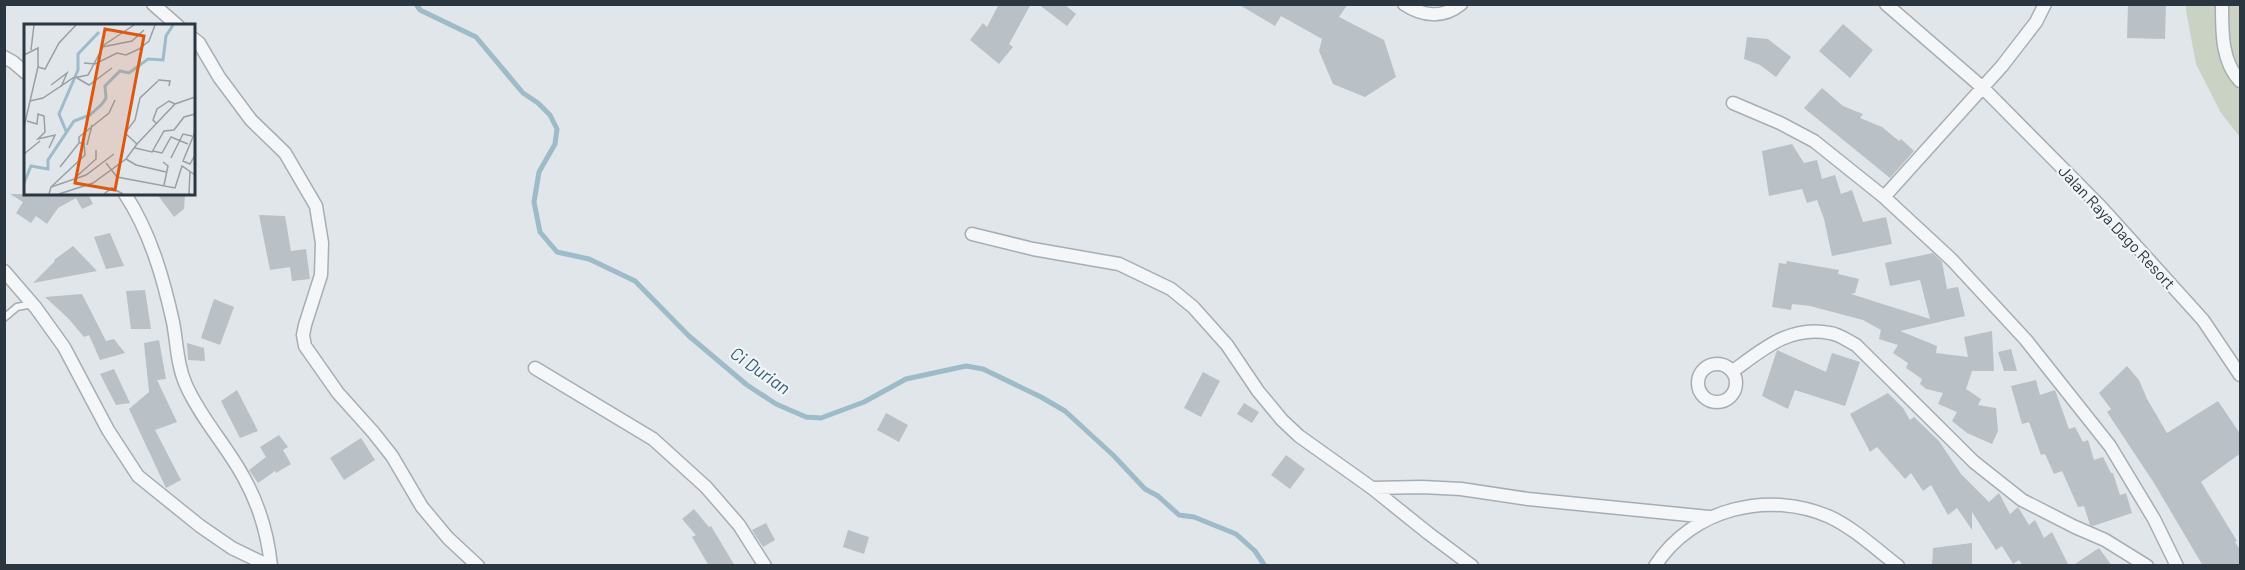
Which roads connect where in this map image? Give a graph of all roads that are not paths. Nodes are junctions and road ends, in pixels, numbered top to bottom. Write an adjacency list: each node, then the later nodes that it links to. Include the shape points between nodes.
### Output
1 (153, 4): 7 (street)
2 (1404, 4): 3 (street, via 1416,12 1436,15 1449,13)
3 (1461, 4)
4 (1886, 4): 12 (street, Jalan Raya Dago Resort)
5 (2045, 4): 12 (street, via 2036,22)
6 (2222, 4): 11 (street, via 2228,62)
7 (176, 24)
8 (195, 40): 26 (street, via 251,120 285,153 316,206 322,243 321,275 305,325 305,346 338,393 392,456 422,507)
9 (4, 57): 10 (street)
10 (24, 72)
11 (2241, 81)
12 (1983, 88): 15 (street); 22 (street, Jalan Raya Dago Resort, via 2100,206 2203,320)
13 (1733, 103): 15 (street, via 1814,141)
14 (126, 195): 25 (street, via 158,262 186,385 244,479 269,543)
15 (1884, 197): 32 (street, via 1952,260 2026,340 2110,446)
16 (972, 234): 23 (street, via 1119,264 1171,289 1227,345 1282,420)
17 (4, 272): 18 (street)
18 (33, 304): 19 (lane, via 16,307); 25 (street, via 64,347 108,430 138,476 208,532)
19 (4, 318)
20 (535, 368): 27 (street, via 653,439 706,487 739,525)
21 (1733, 371): 31 (street, via 1775,340 1803,332 1832,333 1856,345 1974,462 2022,500 2105,540)
22 (2241, 375)
23 (1372, 488): 24 (street, via 1461,489); 28 (street)
24 (1709, 517): 29 (street, via 1677,540); 30 (street, via 1754,505 1809,509 1853,531)
25 (270, 566)
26 (478, 566)
27 (765, 566)
28 (1472, 566)
29 (1655, 566)
30 (1898, 566)
31 (2147, 566)
32 (2177, 566)

